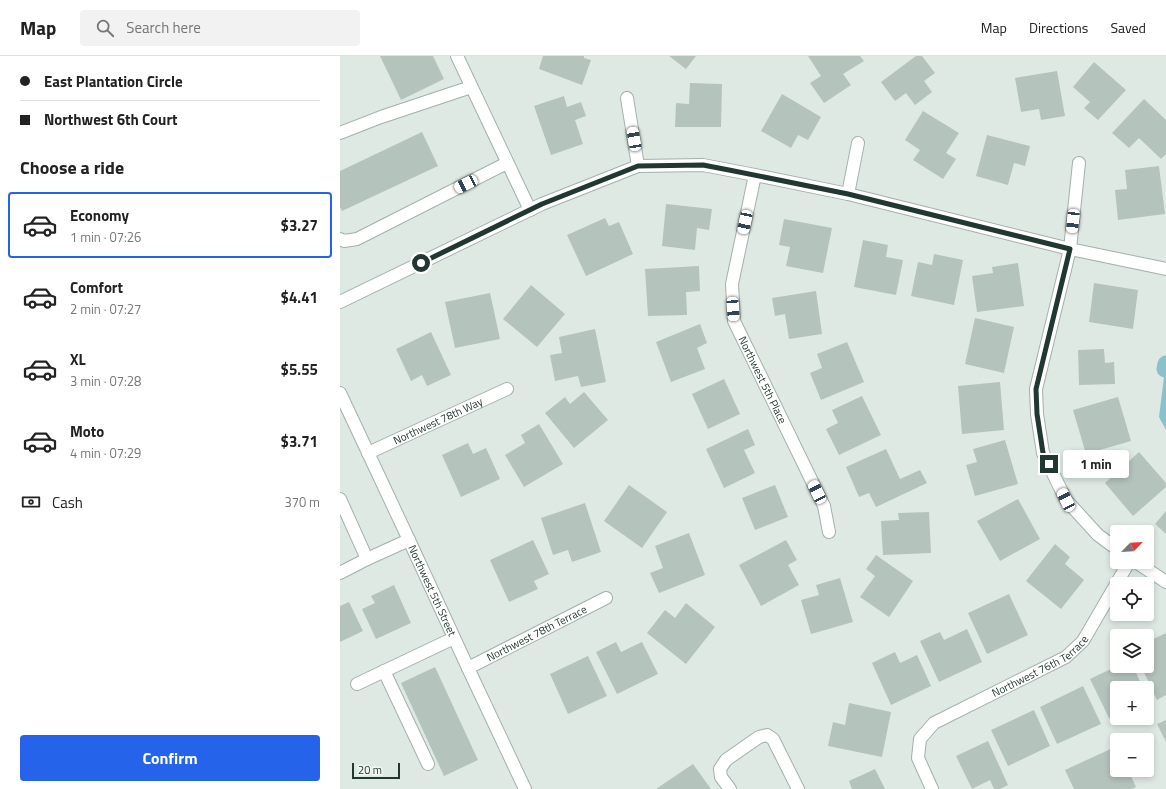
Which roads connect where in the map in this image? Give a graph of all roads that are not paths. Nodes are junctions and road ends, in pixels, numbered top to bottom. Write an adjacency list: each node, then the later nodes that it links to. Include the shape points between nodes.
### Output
1 (457, 56): 2 (street)
2 (471, 87): 4 (street); 6 (street)
3 (627, 98): 8 (street)
4 (340, 133)
5 (858, 143): 10 (street)
6 (507, 163): 11 (street); 12 (street, via 358,239)
7 (1079, 163): 13 (street)
8 (638, 166): 9 (street, via 703,165); 11 (street)
9 (754, 175): 10 (street); 20 (street, Northwest 5th Place, via 732,284 734,321 824,506)
10 (848, 194): 13 (street)
11 (530, 210): 15 (street)
12 (340, 239)
13 (1070, 249): 14 (street); 22 (street, via 1036,389 1037,414 1043,453 1066,500 1098,535)
14 (1166, 269)
15 (340, 302)
16 (507, 389): 18 (street, Northwest 78th Way)
17 (340, 393): 18 (street, Northwest 5th Street)
18 (368, 453): 21 (street, Northwest 5th Street)
19 (340, 499): 23 (street)
20 (829, 532)
21 (409, 540): 23 (street); 29 (street, Northwest 5th Street)
22 (1110, 544)
23 (367, 558): 26 (street)
24 (1125, 569): 37 (street, Northwest 76th Terrace, via 1083,641 1066,657 934,723 920,738 918,758)
25 (1146, 569): 27 (street)
26 (340, 573)
27 (1166, 582)
28 (606, 598): 30 (street, Northwest 78th Terrace)
29 (454, 638): 30 (street, Northwest 5th Street); 31 (street)
30 (468, 668): 34 (street, Northwest 5th Street)
31 (384, 671): 32 (street); 33 (street)
32 (357, 684)
33 (428, 764)
34 (525, 789)
35 (730, 789): 36 (street, via 721,777 720,768 726,760 759,737 767,735 773,740)
36 (798, 789)
37 (932, 789)

